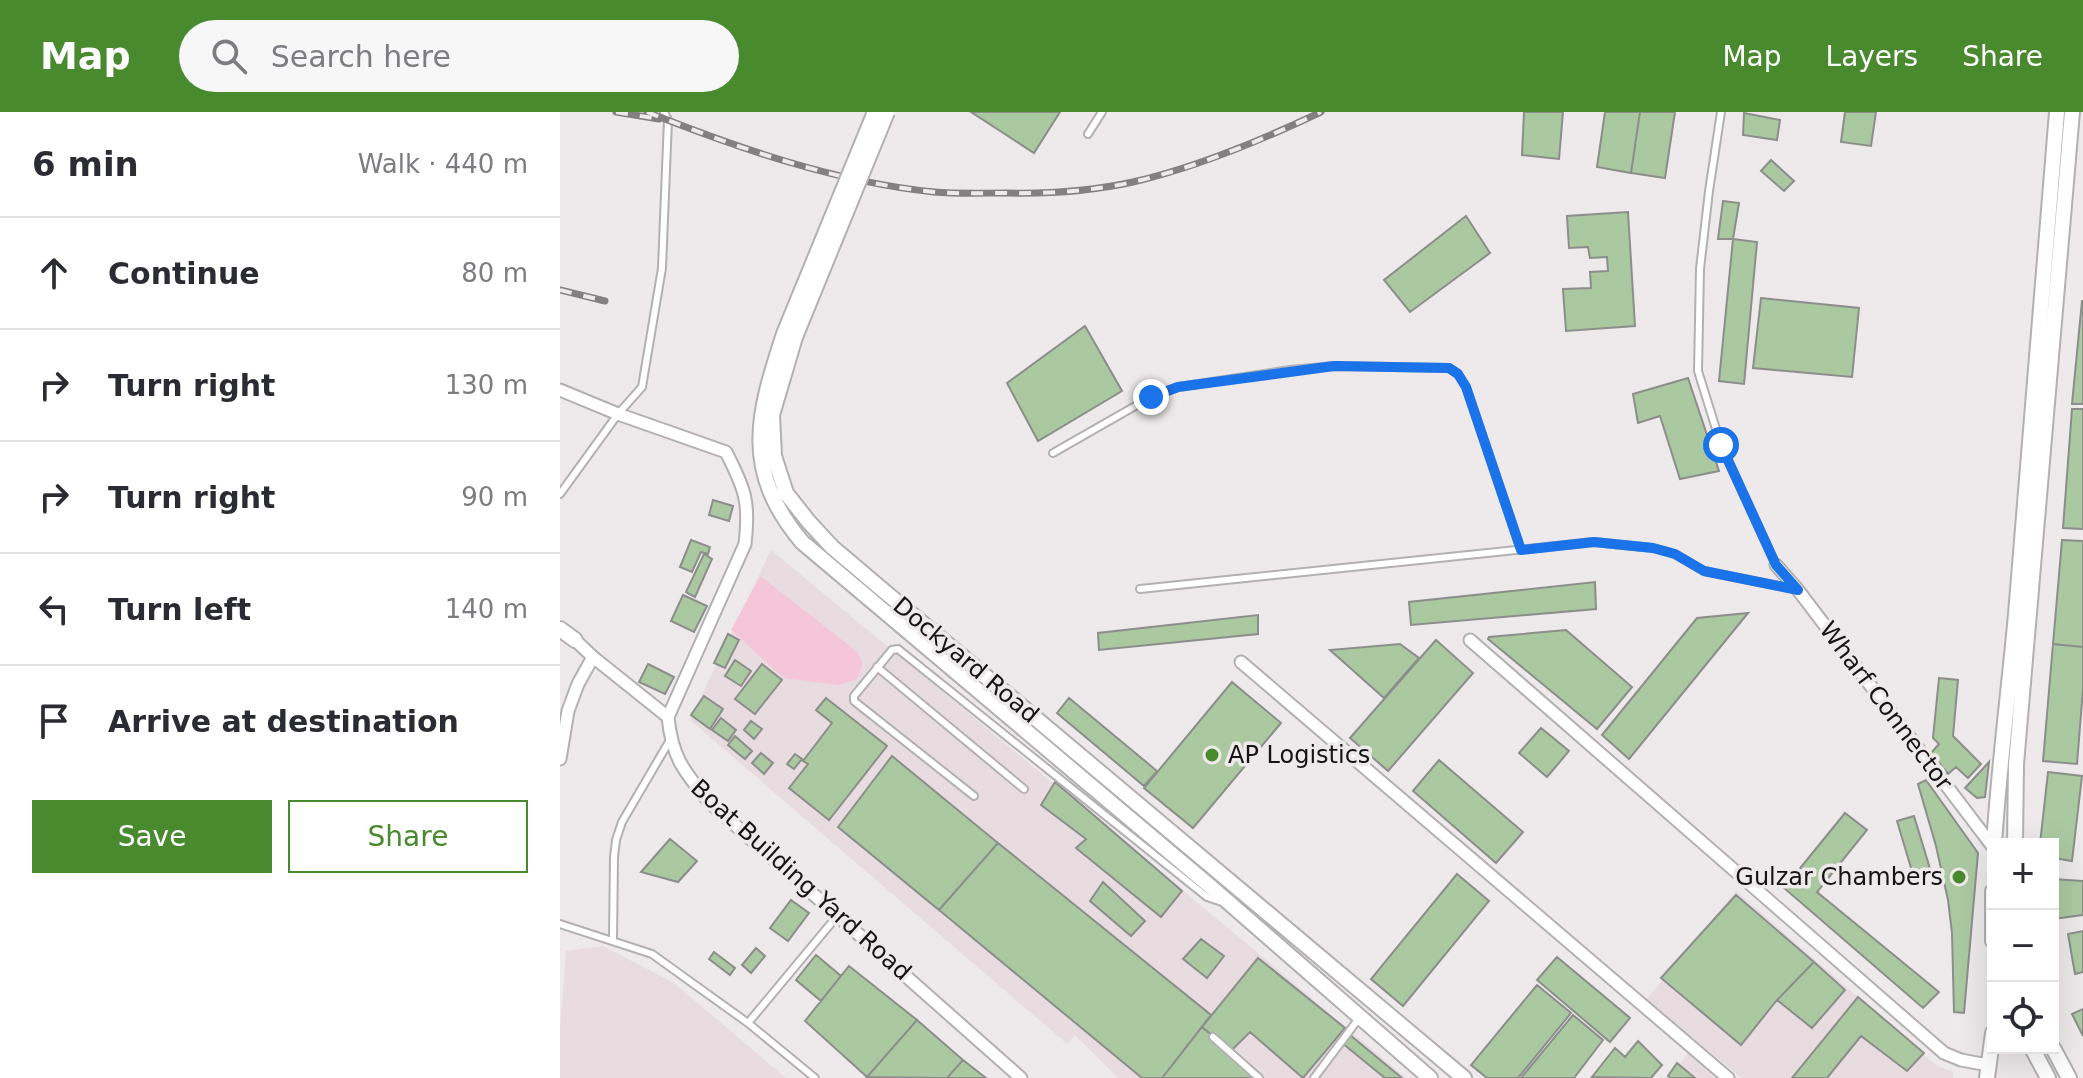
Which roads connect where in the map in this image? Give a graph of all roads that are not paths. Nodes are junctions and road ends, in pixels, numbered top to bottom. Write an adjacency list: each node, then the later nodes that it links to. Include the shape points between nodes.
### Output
1 (664, 112): 10 (lane, via 668,120 662,268 642,387)
2 (875, 112): 31 (street, Dockyard Road, bridge, via 771,374 761,415 761,462 770,493 802,542)
3 (887, 112): 46 (street, Dockyard Road, bridge, via 795,337 772,415 774,456 786,493 832,547)
4 (1102, 112): 8 (lane)
5 (1721, 112): 14 (lane, via 1700,269 1698,371 1721,445)
6 (2057, 112): 29 (street)
7 (2072, 112): 30 (street, via 2016,764)
8 (1088, 134)
9 (560, 390): 10 (street, Boat Building Yard Road)
10 (618, 414): 12 (lane); 23 (street, Boat Building Yard Road, via 726,452 743,485 745,544)
11 (1053, 453): 13 (lane, via 1178,387 1334,366 1449,368 1466,387)
12 (560, 494)
13 (1521, 550): 15 (lane); 16 (lane, via 1594,542 1653,548 1704,571)
14 (1776, 565): 16 (street, Wharf Connector)
15 (1140, 589)
16 (1798, 590): 28 (street, Wharf Connector)
17 (560, 629): 18 (street)
18 (575, 640): 20 (street)
19 (1470, 640): 40 (street, via 1944,1053)
20 (593, 657): 23 (street); 25 (street, via 568,711)
21 (1241, 662): 47 (street)
22 (877, 667): 26 (lane); 27 (lane, via 854,701); 31 (lane, via 898,649 1207,897)
23 (668, 717): 24 (street, Boat Building Yard Road)
24 (670, 740): 32 (street, Boat Building Yard Road, via 682,769 709,802); 34 (lane, via 616,840)
25 (560, 759)
26 (1024, 789)
27 (974, 796)
28 (1988, 838)
29 (1995, 838)
30 (2015, 838)
31 (1230, 904): 35 (street, Dockyard Road)
32 (838, 915): 36 (lane); 42 (street, Boat Building Yard Road)
33 (560, 924): 34 (lane)
34 (613, 940): 36 (lane, via 652,954)
35 (1360, 1017): 44 (lane); 45 (street, Dockyard Road)
36 (748, 1023): 41 (lane)
37 (1213, 1037): 43 (lane)
38 (2035, 1054): 48 (street)
39 (2056, 1054): 49 (street)
40 (1987, 1071)
41 (815, 1078)
42 (1021, 1078)
43 (1259, 1078)
44 (1314, 1078)
45 (1430, 1078)
46 (1464, 1078)
47 (1728, 1078)
48 (2048, 1078)
49 (2069, 1078)

